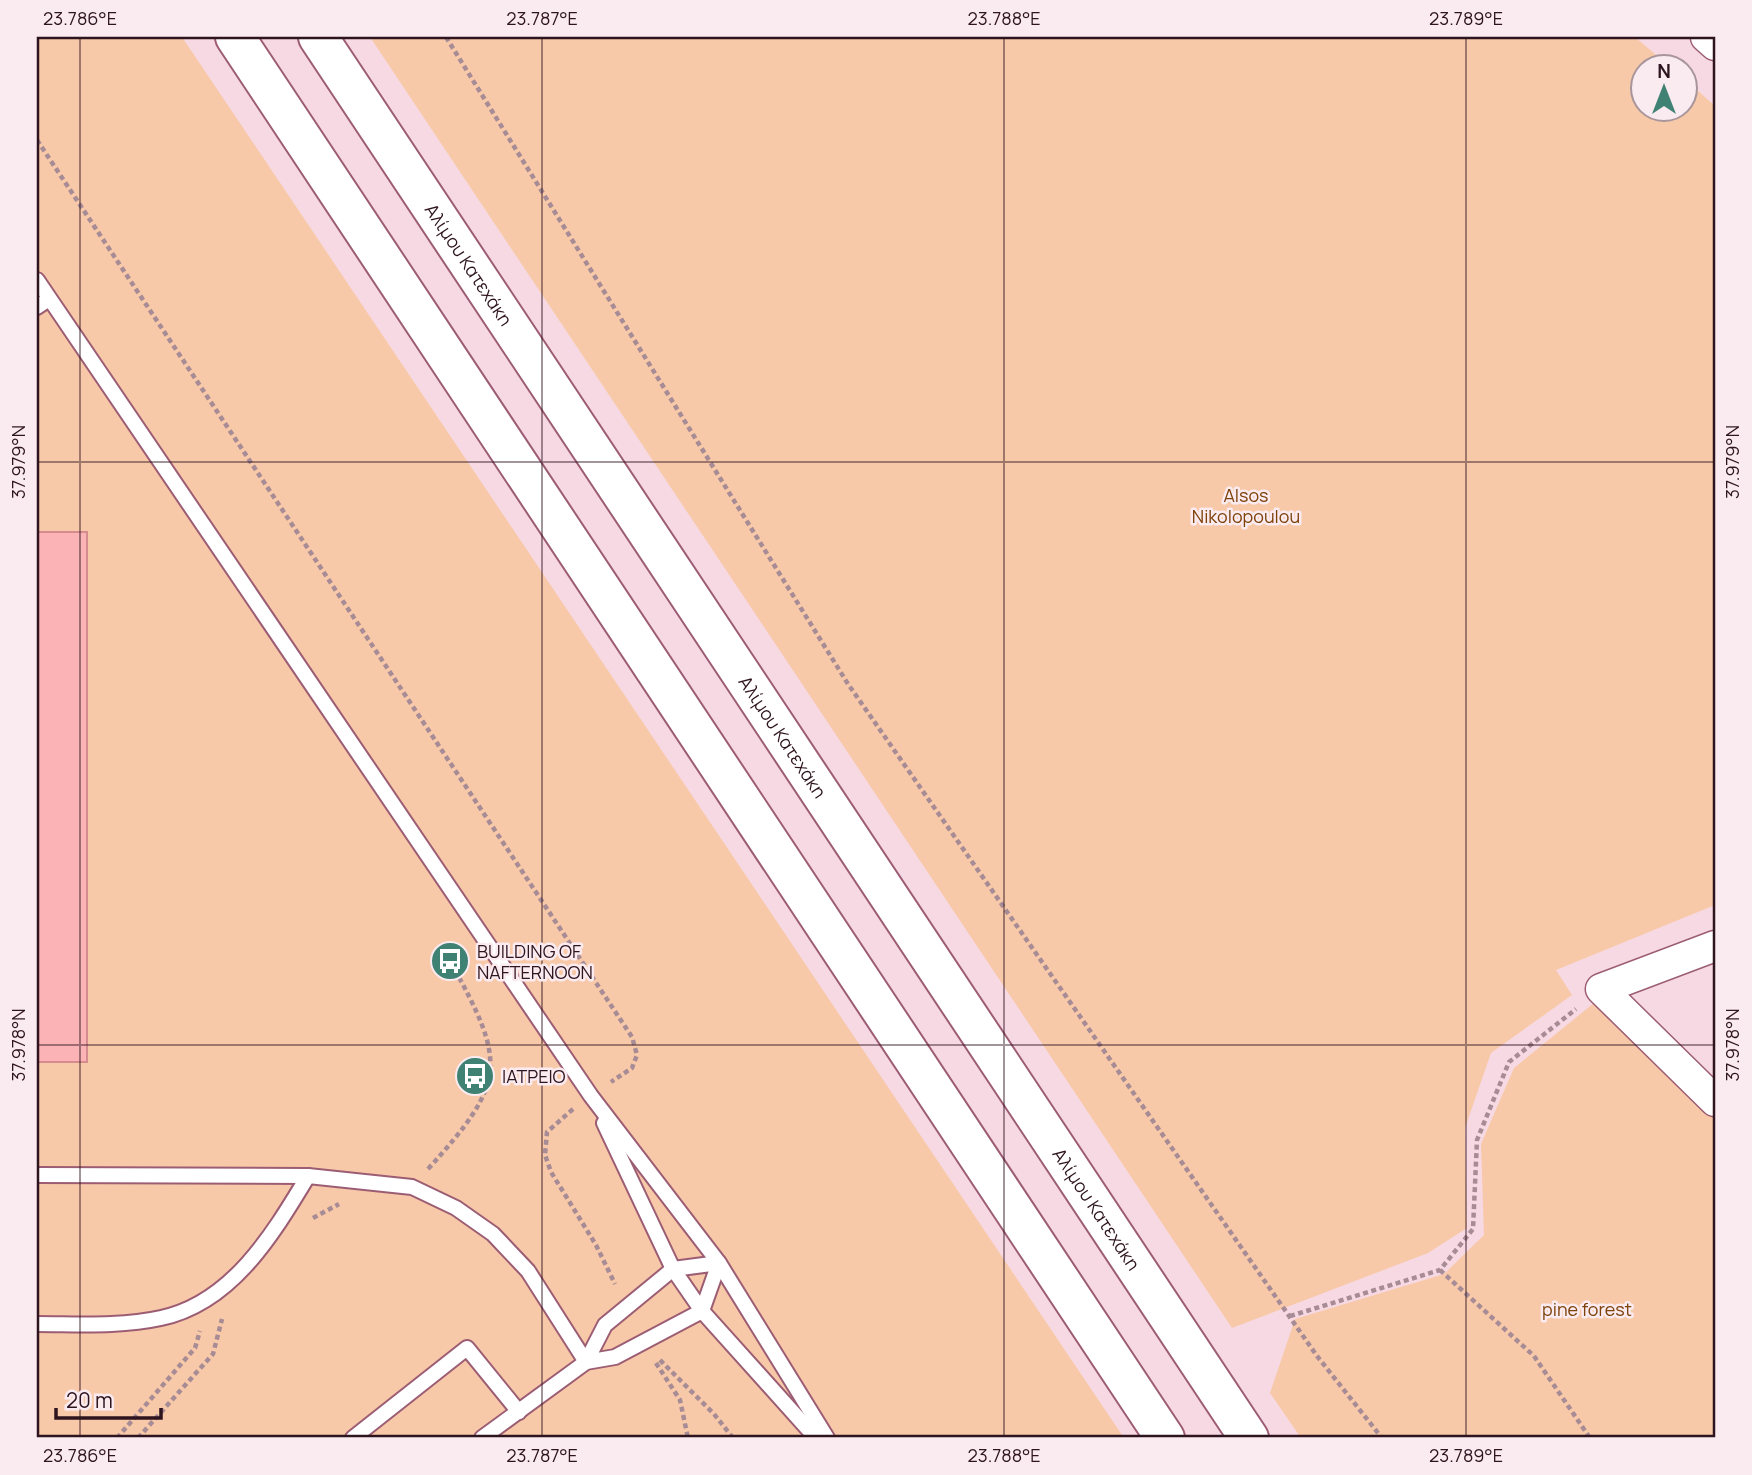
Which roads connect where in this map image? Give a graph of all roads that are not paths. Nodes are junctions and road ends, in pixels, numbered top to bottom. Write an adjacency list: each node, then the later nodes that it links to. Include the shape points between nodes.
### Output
1 (235, 37): 22 (main road)
2 (318, 37): 23 (main road, Αλίμου Κατεχάκη)
3 (1706, 37): 4 (street)
4 (1715, 45)
5 (37, 281): 6 (lane)
6 (43, 303): 8 (lane)
7 (1715, 946): 9 (street, via 1601,989)
8 (591, 1096): 12 (lane); 13 (lane)
9 (1715, 1101)
10 (37, 1175): 11 (lane)
11 (308, 1176): 15 (lane, via 270,1241 208,1299 152,1320); 16 (lane, via 411,1187 456,1208 493,1234 528,1271)
12 (719, 1263): 13 (lane); 14 (lane); 21 (lane)
13 (673, 1269): 14 (lane); 16 (lane, via 605,1325)
14 (702, 1311): 16 (lane, via 615,1357); 20 (lane)
15 (37, 1324)
16 (586, 1362): 17 (lane)
17 (519, 1412): 18 (lane, via 467,1348); 19 (lane)
18 (353, 1438)
19 (482, 1438)
20 (816, 1438)
21 (827, 1438)
22 (1165, 1438)
23 (1249, 1438)

